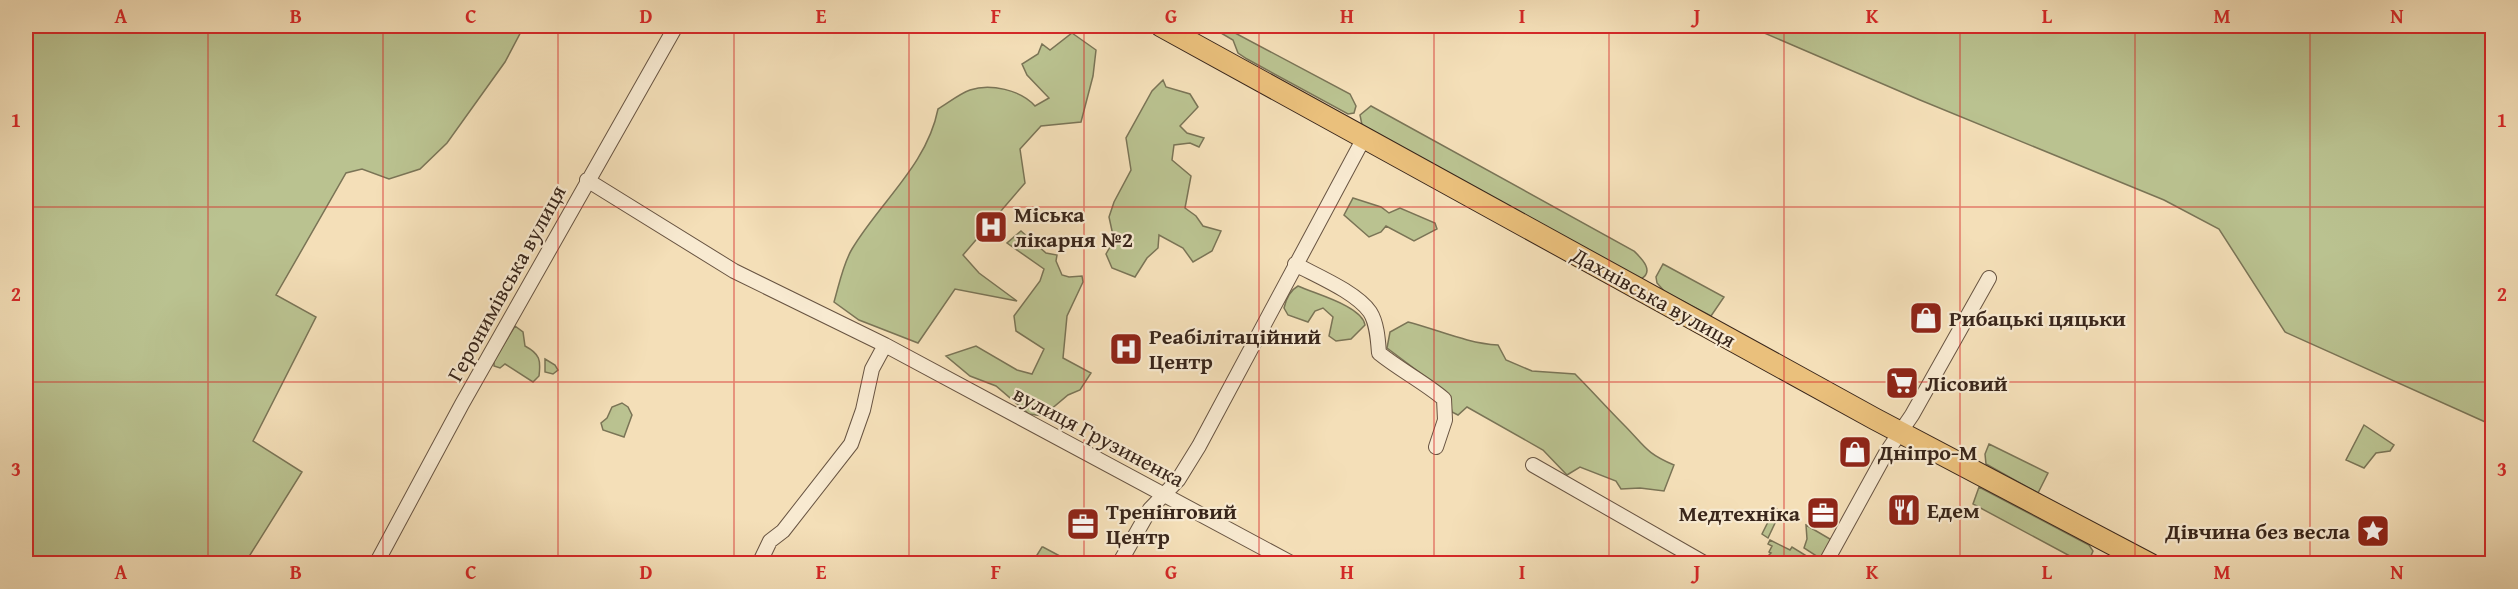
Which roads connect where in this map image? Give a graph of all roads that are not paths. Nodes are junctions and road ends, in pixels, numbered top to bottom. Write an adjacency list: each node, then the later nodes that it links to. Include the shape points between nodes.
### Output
1 (676, 26): 4 (street, Геронимівська вулиця)
2 (1161, 26): 3 (main road, Дахнівська вулиця)
3 (1365, 136): 5 (street); 8 (main road, Дахнівська вулиця)
4 (587, 180): 7 (street, вулиця Грузиненка, via 734,271); 12 (street, Геронимівська вулиця)
5 (1295, 264): 9 (street, via 1359,299 1371,313 1379,353 1444,399 1445,420); 11 (street, via 1199,446 1178,480)
6 (1989, 278): 8 (street)
7 (885, 345): 11 (street, вулиця Грузиненка); 13 (street, via 872,369 851,444 783,531 770,541)
8 (1901, 432): 17 (street); 18 (main road, Дахнівська вулиця)
9 (1436, 447)
10 (1533, 465): 16 (street)
11 (1164, 494): 14 (street, via 1150,509); 15 (street, вулиця Грузиненка)
12 (376, 564)
13 (759, 564)
14 (1119, 564)
15 (1293, 564)
16 (1706, 564)
17 (1825, 564)
18 (2150, 564)

